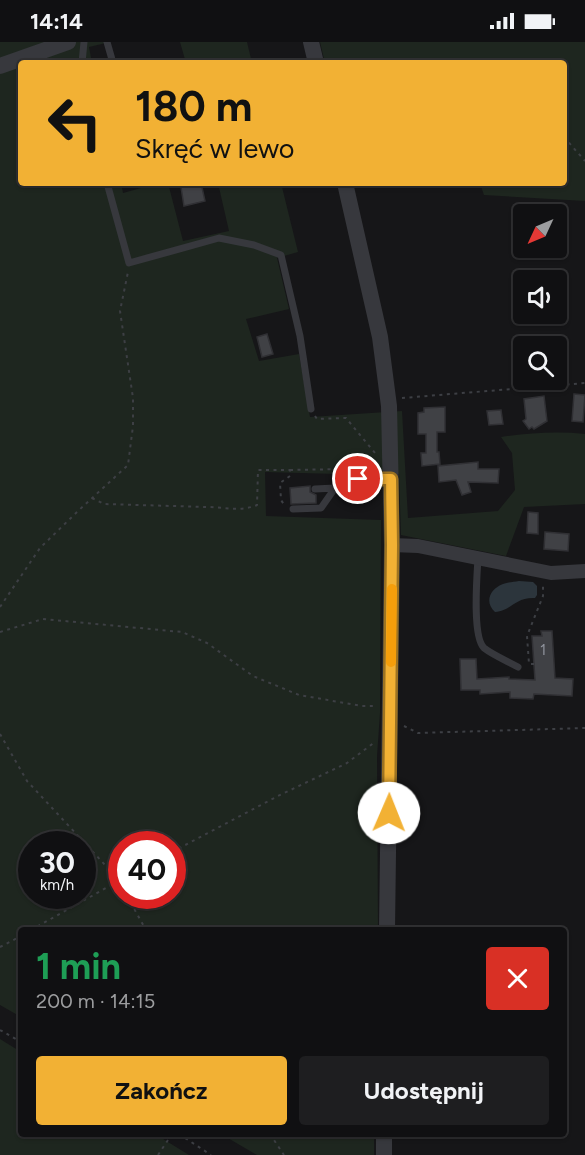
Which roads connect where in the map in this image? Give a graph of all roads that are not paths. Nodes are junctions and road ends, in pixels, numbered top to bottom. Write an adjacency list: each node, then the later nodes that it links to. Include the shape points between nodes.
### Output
1 (68, 42): 8 (street)
2 (84, 42): 5 (lane)
3 (107, 42): 6 (lane)
4 (311, 42): 7 (street)
5 (82, 60)
6 (112, 60)
7 (315, 60)
8 (0, 66)
9 (108, 186): 11 (lane, via 129,263 219,238 281,255 300,336)
10 (346, 186): 12 (street, via 380,337 389,406)
11 (311, 409)
12 (391, 479): 13 (lane, via 349,480); 16 (street)
13 (335, 488): 14 (lane); 15 (lane, via 321,508)
14 (315, 489)
15 (293, 509)
16 (392, 545): 17 (street); 20 (street)
17 (477, 558): 18 (street, via 551,573); 19 (lane, via 479,640 483,647)
18 (585, 571)
19 (518, 667)
20 (387, 927)
21 (384, 1137): 22 (street)
22 (384, 1155)

